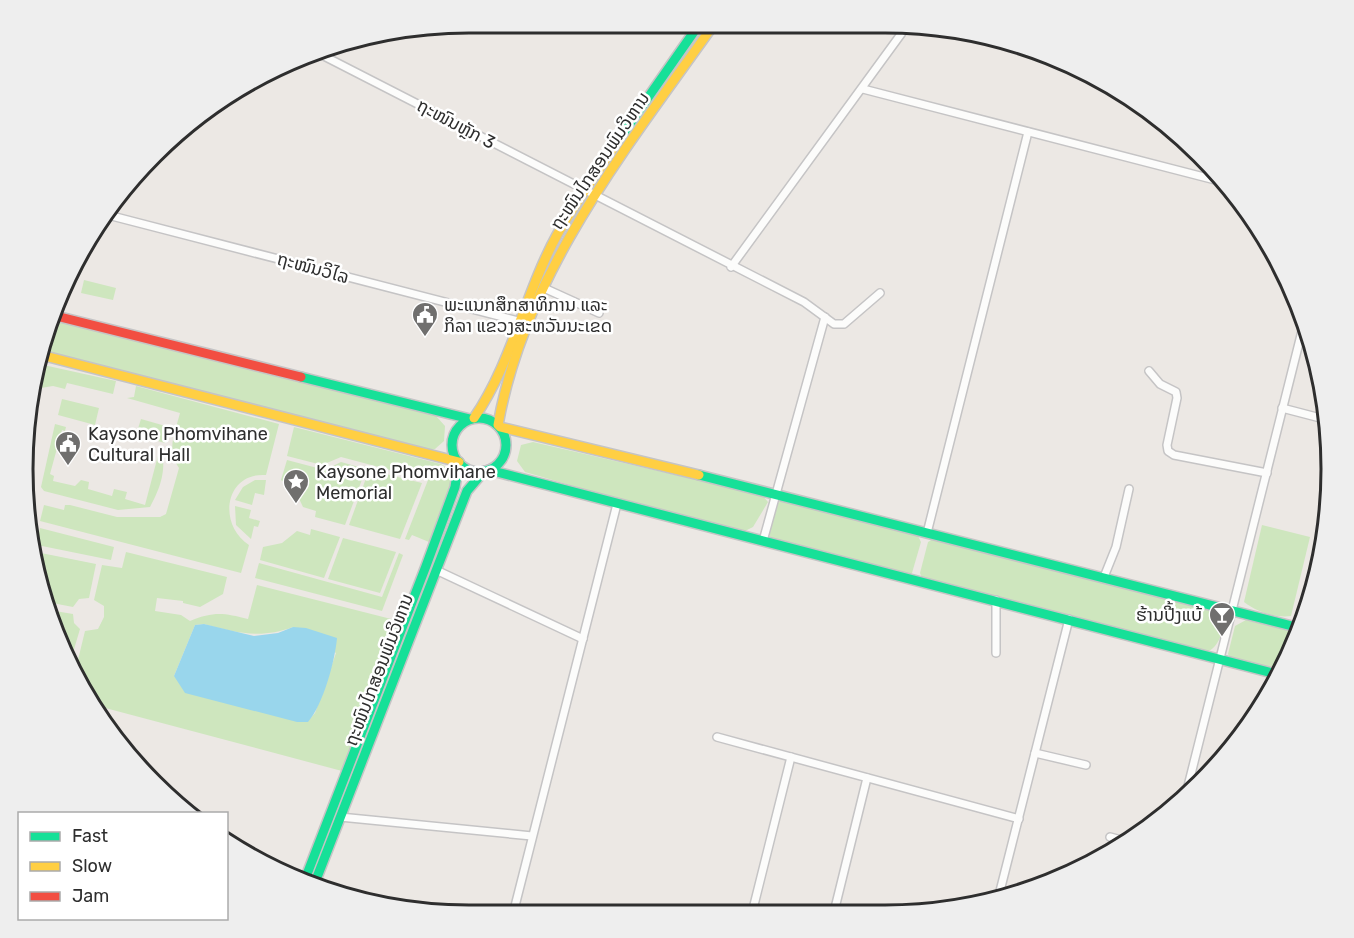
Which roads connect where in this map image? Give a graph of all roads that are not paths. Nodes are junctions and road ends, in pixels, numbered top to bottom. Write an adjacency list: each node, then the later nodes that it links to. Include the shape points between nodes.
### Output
1 (693, 33): 5 (main road, ຖະໜົນໄກສອນພົມວິຫານ)
2 (708, 33): 6 (main road, ຖະໜົນໄກສອນພົມວິຫານ)
3 (902, 34): 7 (street)
4 (325, 58): 10 (street, ຖະໜົນຫຼັກ 3)
5 (669, 66): 6 (main road); 10 (main road, ຖະໜົນໄກສອນພົມວິຫານ)
6 (679, 73): 11 (main road, ຖະໜົນໄກສອນພົມວິຫານ)
7 (863, 89): 8 (street); 13 (street)
8 (1028, 132): 9 (street); 33 (street)
9 (1210, 179)
10 (583, 191): 11 (street, ຖະໜົນຫຼັກ 3); 19 (main road, ຖະໜົນໄກສອນພົມວິຫານ, via 557,235)
11 (593, 196): 13 (street, ຖະໜົນຫຼັກ 3); 14 (main road, ຖະໜົນໄກສອນພົມວິຫານ, via 566,240)
12 (114, 216): 19 (street, ຖະໜົນວິໄລ)
13 (731, 267): 18 (street, ຖະໜົນຫຼັກ 3, via 804,302)
14 (544, 288): 16 (street); 26 (main road, ຖະໜົນໄກສອນພົມວິຫານ, via 502,400)
15 (880, 292): 18 (street, via 844,324 834,324)
16 (599, 313)
17 (60, 317): 25 (main road, via 447,416)
18 (825, 317): 31 (street)
19 (518, 321): 25 (main road, ຖະໜົນໄກສອນພົມວິຫານ, via 489,396)
20 (1300, 337): 23 (street)
21 (48, 357): 27 (main road)
22 (1149, 371): 29 (street, via 1160,384 1176,392 1168,451)
23 (1282, 408): 24 (street); 29 (street)
24 (1318, 417)
25 (472, 419): 26 (main road, via 484,418); 27 (main road, via 461,425 453,438 452,449)
26 (499, 426): 28 (main road, via 505,436 506,451 501,461); 31 (main road)
27 (459, 462): 28 (main road, via 470,470); 35 (main road, ຖະໜົນໄກສອນພົມວິຫານ)
28 (487, 471): 32 (main road); 35 (main road, ຖະໜົນໄກສອນພົມວິຫານ, via 467,491)
29 (1267, 473): 39 (street)
30 (1129, 489): 37 (street, via 1116,547)
31 (776, 494): 33 (main road); 34 (street)
32 (617, 504): 34 (main road); 42 (street)
33 (927, 533): 37 (main road)
34 (763, 541): 38 (main road)
35 (435, 557): 36 (main road, ຖະໜົນໄກສອນພົມວິຫານ); 57 (main road, ຖະໜົນໄກສອນພົມວິຫານ)
36 (436, 570): 42 (street); 52 (main road, ຖະໜົນໄກສອນພົມວິຫານ)
37 (1104, 577): 39 (main road)
38 (996, 600): 40 (main road); 43 (street)
39 (1233, 611): 41 (main road); 44 (street)
40 (1069, 619): 44 (main road); 47 (street)
41 (1292, 626)
42 (582, 639): 54 (street)
43 (996, 653)
44 (1221, 659): 45 (main road); 51 (street)
45 (1271, 672)
46 (717, 737): 48 (street)
47 (1035, 753): 49 (street); 53 (street)
48 (790, 757): 50 (street); 61 (street)
49 (1086, 765)
50 (867, 778): 53 (street); 62 (street)
51 (1190, 780)
52 (340, 817): 54 (street); 58 (main road, ຖະໜົນໄກສອນພົມວິຫານ)
53 (1019, 819): 59 (street)
54 (532, 836): 60 (street)
55 (1110, 837): 56 (street)
56 (1116, 839)
57 (307, 874)
58 (317, 878)
59 (1001, 889)
60 (515, 905)
61 (754, 905)
62 (836, 905)

